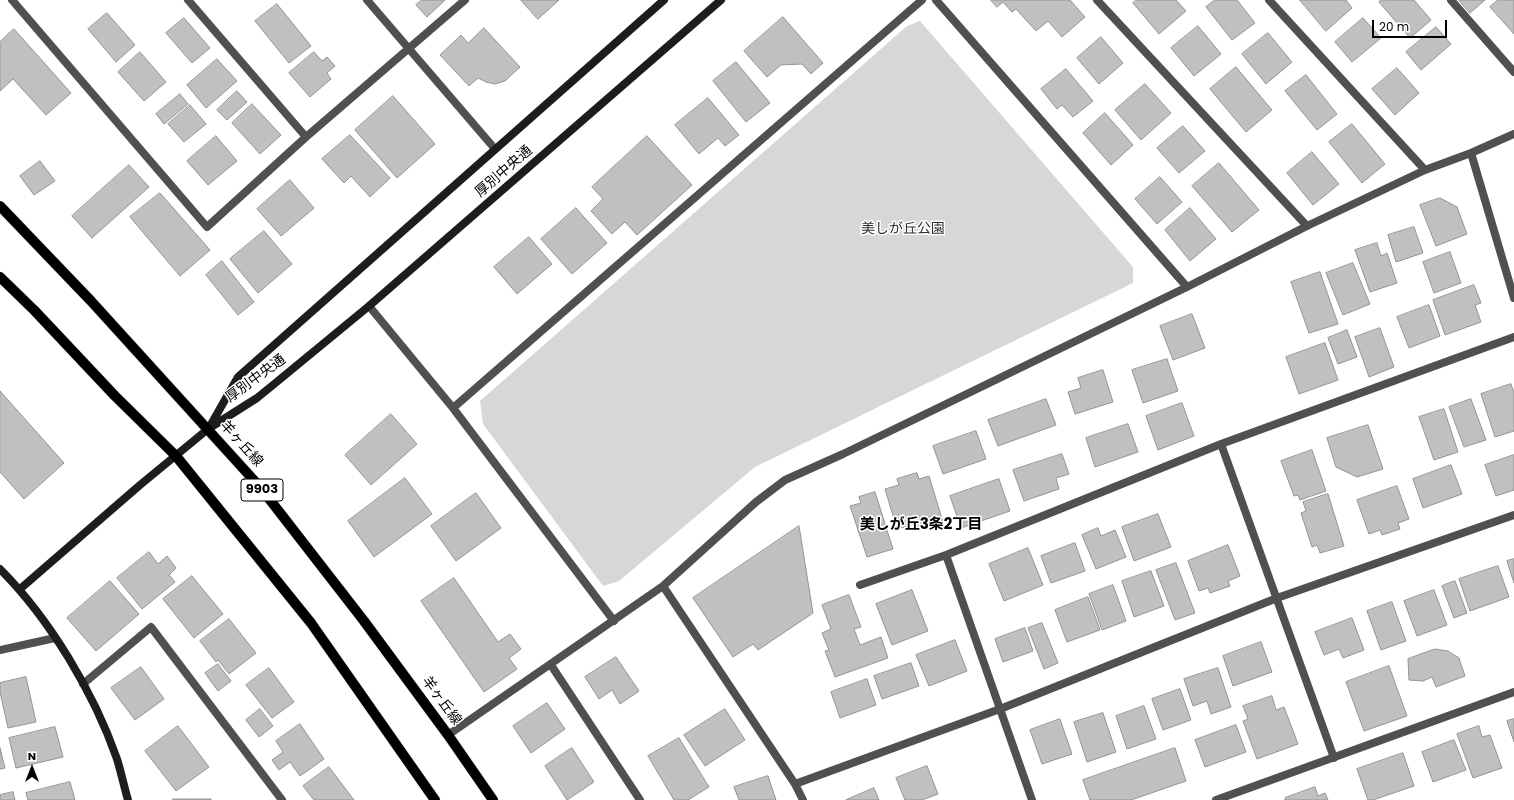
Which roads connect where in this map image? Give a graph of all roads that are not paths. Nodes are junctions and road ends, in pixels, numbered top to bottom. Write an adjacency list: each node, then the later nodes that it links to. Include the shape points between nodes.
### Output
1 (12, 0): 15 (street, via 207,227)
2 (188, 0): 15 (street)
3 (367, 0): 12 (street)
4 (465, 0): 12 (street)
5 (664, 0): 16 (street, 厚別中央通)
6 (721, 0): 24 (street, 厚別中央通)
7 (922, 0): 26 (street)
8 (936, 0): 22 (street)
9 (1097, 0): 20 (street)
10 (1269, 0): 18 (street)
11 (1451, 0): 13 (street)
12 (409, 49): 15 (street); 16 (street)
13 (1514, 72)
14 (1514, 134): 17 (street)
15 (306, 137)
16 (495, 149): 27 (street, 厚別中央通, via 238,377)
17 (1471, 153): 18 (street); 23 (street)
18 (1425, 170): 20 (street)
19 (0, 206): 27 (main road, 羊ヶ丘線 / 9903)
20 (1307, 226): 22 (street)
21 (0, 277): 29 (main road)
22 (1187, 287): 34 (street, via 785,480 756,502)
23 (1514, 298)
24 (369, 306): 26 (street); 27 (street, 厚別中央通, via 257,398)
25 (1514, 337): 28 (street)
26 (453, 408): 37 (street)
27 (208, 429): 29 (street); 44 (main road, 羊ヶ丘線 / 9903, via 260,487)
28 (1220, 444): 31 (street); 36 (street)
29 (176, 456): 35 (street); 49 (main road, via 311,623)
30 (1514, 515): 36 (street)
31 (946, 555): 33 (street); 43 (street)
32 (0, 569): 35 (street)
33 (860, 585)
34 (663, 586): 37 (street); 46 (street)
35 (20, 589): 38 (street)
36 (1277, 598): 43 (street); 45 (street)
37 (614, 621): 40 (street)
38 (55, 638): 39 (street); 41 (street)
39 (0, 650)
40 (551, 665): 44 (street); 51 (street)
41 (83, 684): 47 (street, via 117,759); 48 (street, via 151,627)
42 (1514, 692): 45 (street)
43 (1000, 709): 46 (street); 53 (street)
44 (448, 735): 50 (main road, 羊ヶ丘線 / 9903)
45 (1334, 758): 54 (street)
46 (795, 784): 52 (street)
47 (128, 800)
48 (282, 800)
49 (434, 800)
50 (493, 800)
51 (640, 800)
52 (802, 800)
53 (1032, 800)
54 (1216, 800)

